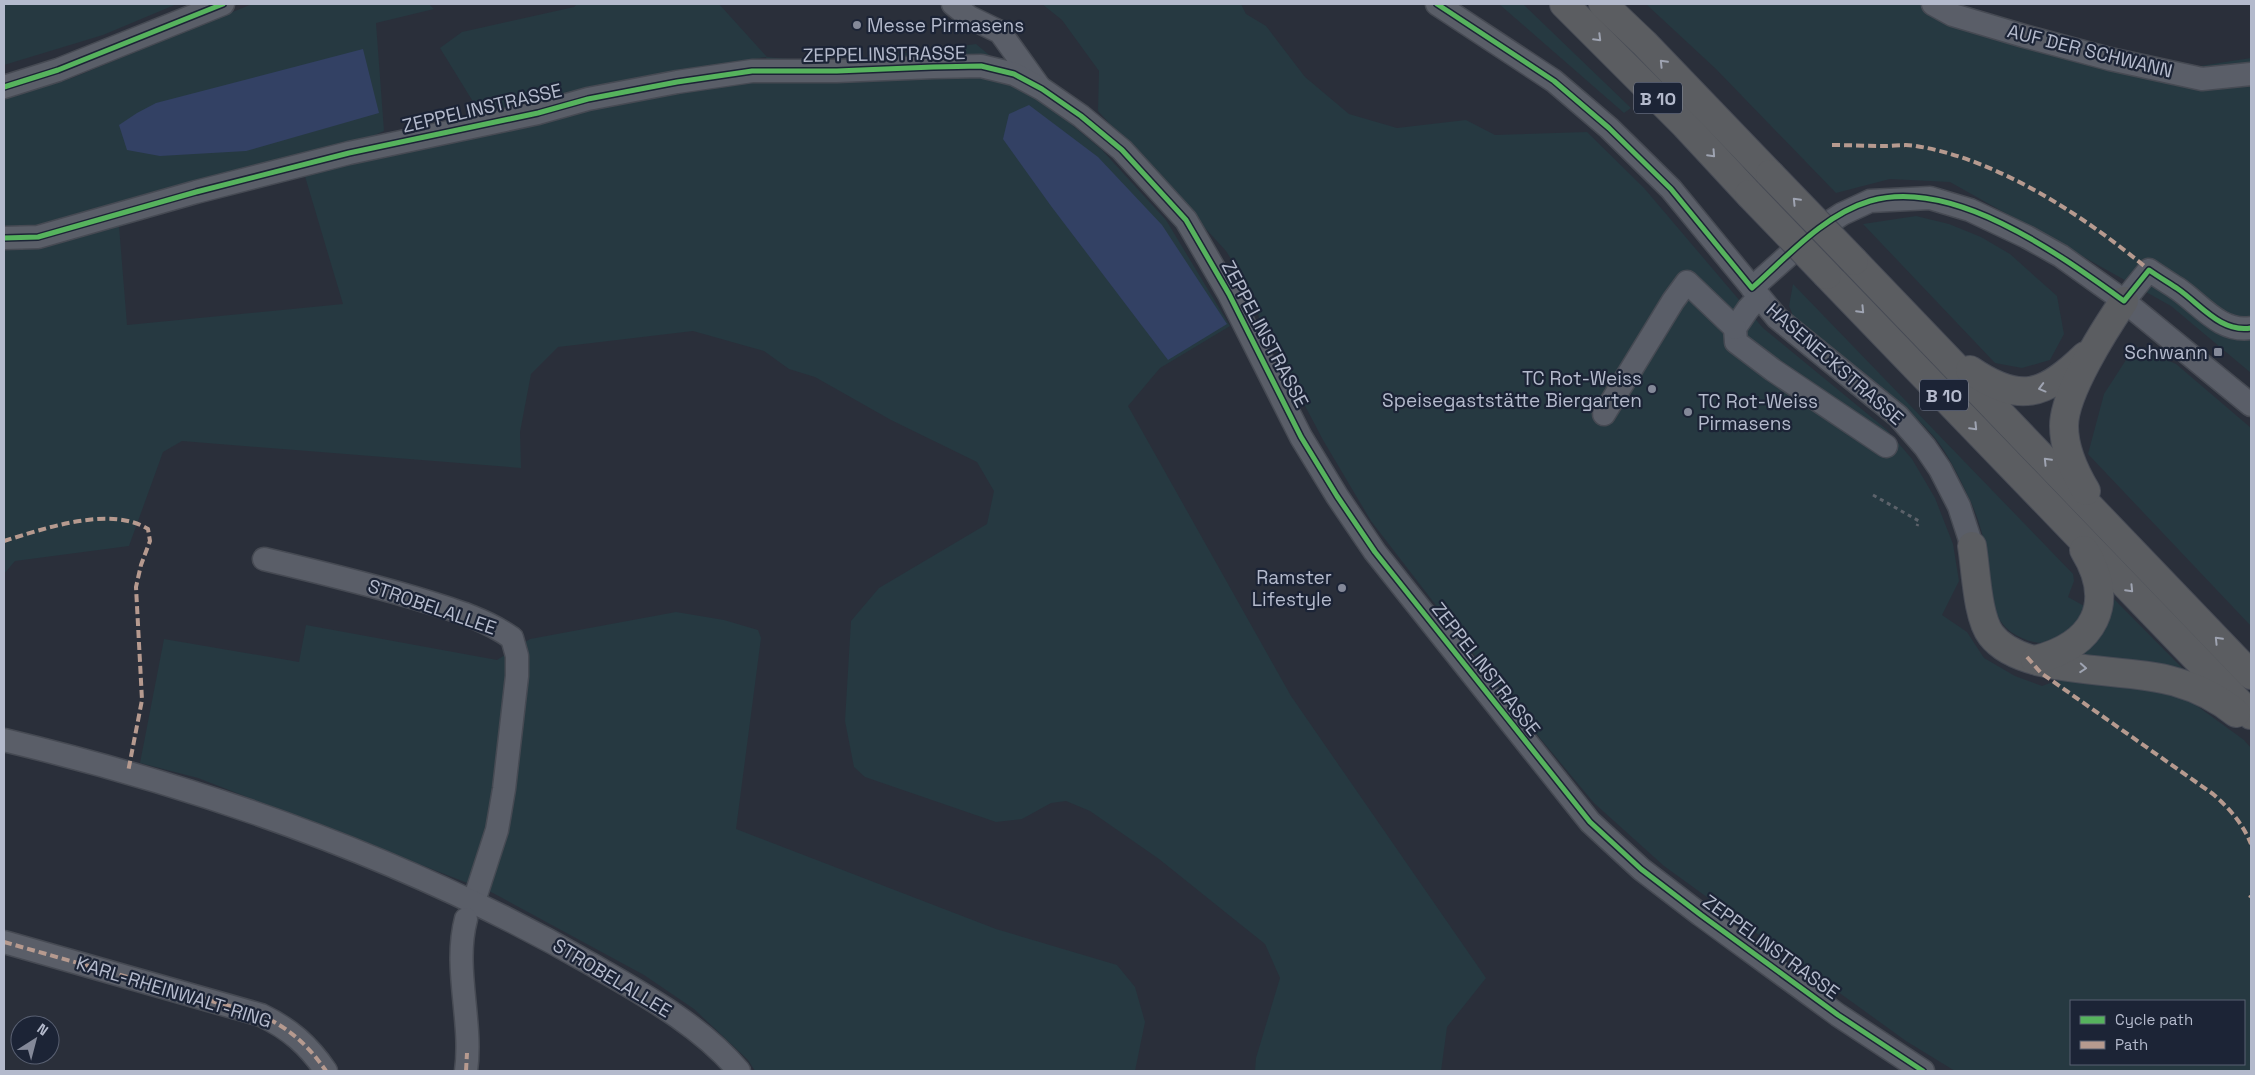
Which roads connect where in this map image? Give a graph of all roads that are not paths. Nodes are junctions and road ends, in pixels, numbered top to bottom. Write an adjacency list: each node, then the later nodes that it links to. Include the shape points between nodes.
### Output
1 (223, 4): 8 (street, via 58,70)
2 (953, 4): 9 (street, via 969,18 1000,32)
3 (1437, 4): 11 (street, HASENECKSTRASSE, via 1554,81 1609,128 1671,189)
4 (1564, 4): 20 (highway, B 10, one-way to 20, bridge, via 1685,125)
5 (1602, 4): 15 (highway, B 10, one-way to 5, bridge, via 1644,43)
6 (1933, 4): 7 (street, AUF DER SCHWANN, via 1953,14 2015,34 2128,63 2202,79)
7 (2251, 74)
8 (4, 86)
9 (1042, 89): 10 (street, ZEPPELINSTRASSE, via 1014,74 981,66 752,71 588,99 538,113 349,153 38,237); 34 (street, ZEPPELINSTRASSE, via 1122,150 1186,220 1336,496 1376,552 1590,822 1641,869 1702,915 1838,1015)
10 (4, 238)
11 (1755, 293): 12 (street, HASENECKSTRASSE, via 1816,230 1842,214 1870,201 1930,198 1970,210 2027,237 2061,256); 13 (street); 22 (street, HASENECKSTRASSE, via 1794,334 1878,398 1911,430 1950,487)
12 (2124, 302): 14 (street, via 2149,270 2212,318 2241,330); 16 (highway); 17 (street, HASENECKSTRASSE)
13 (1735, 328): 18 (street, via 1686,282); 19 (street, via 1736,342)
14 (2251, 328)
15 (1936, 346): 16 (highway, one-way to 15, via 2066,375 2047,387 2026,391 1997,386); 21 (highway, B 10, one-way to 15)
16 (2093, 348): 21 (highway, via 2070,401 2064,432 2078,478)
17 (2251, 405)
18 (1604, 414)
19 (1886, 446)
20 (2060, 516): 24 (highway, via 2094,568 2100,589 2098,607 2094,620 2074,644); 26 (highway, B 10, one-way to 26)
21 (2105, 521): 25 (highway, B 10, one-way to 21)
22 (1972, 546): 24 (highway, via 1980,604 1990,634 2002,646)
23 (264, 559): 29 (street, STROBELALLEE, via 436,605 491,624 512,638 517,656 517,676 504,789 497,830)
24 (2035, 660): 27 (highway, one-way to 27, via 2176,682 2227,706)
25 (2251, 675)
26 (2251, 715)
27 (2251, 724)
28 (4, 740): 29 (street, STROBELALLEE, via 210,796 300,828)
29 (470, 910): 31 (street, via 463,932 462,959); 33 (street, STROBELALLEE, via 533,931 647,996 717,1046)
30 (4, 942): 32 (street, KARL-RHEINWALT-RING, via 261,1015 297,1037)
31 (467, 1062)
32 (326, 1071)
33 (739, 1071)
34 (1922, 1071)

